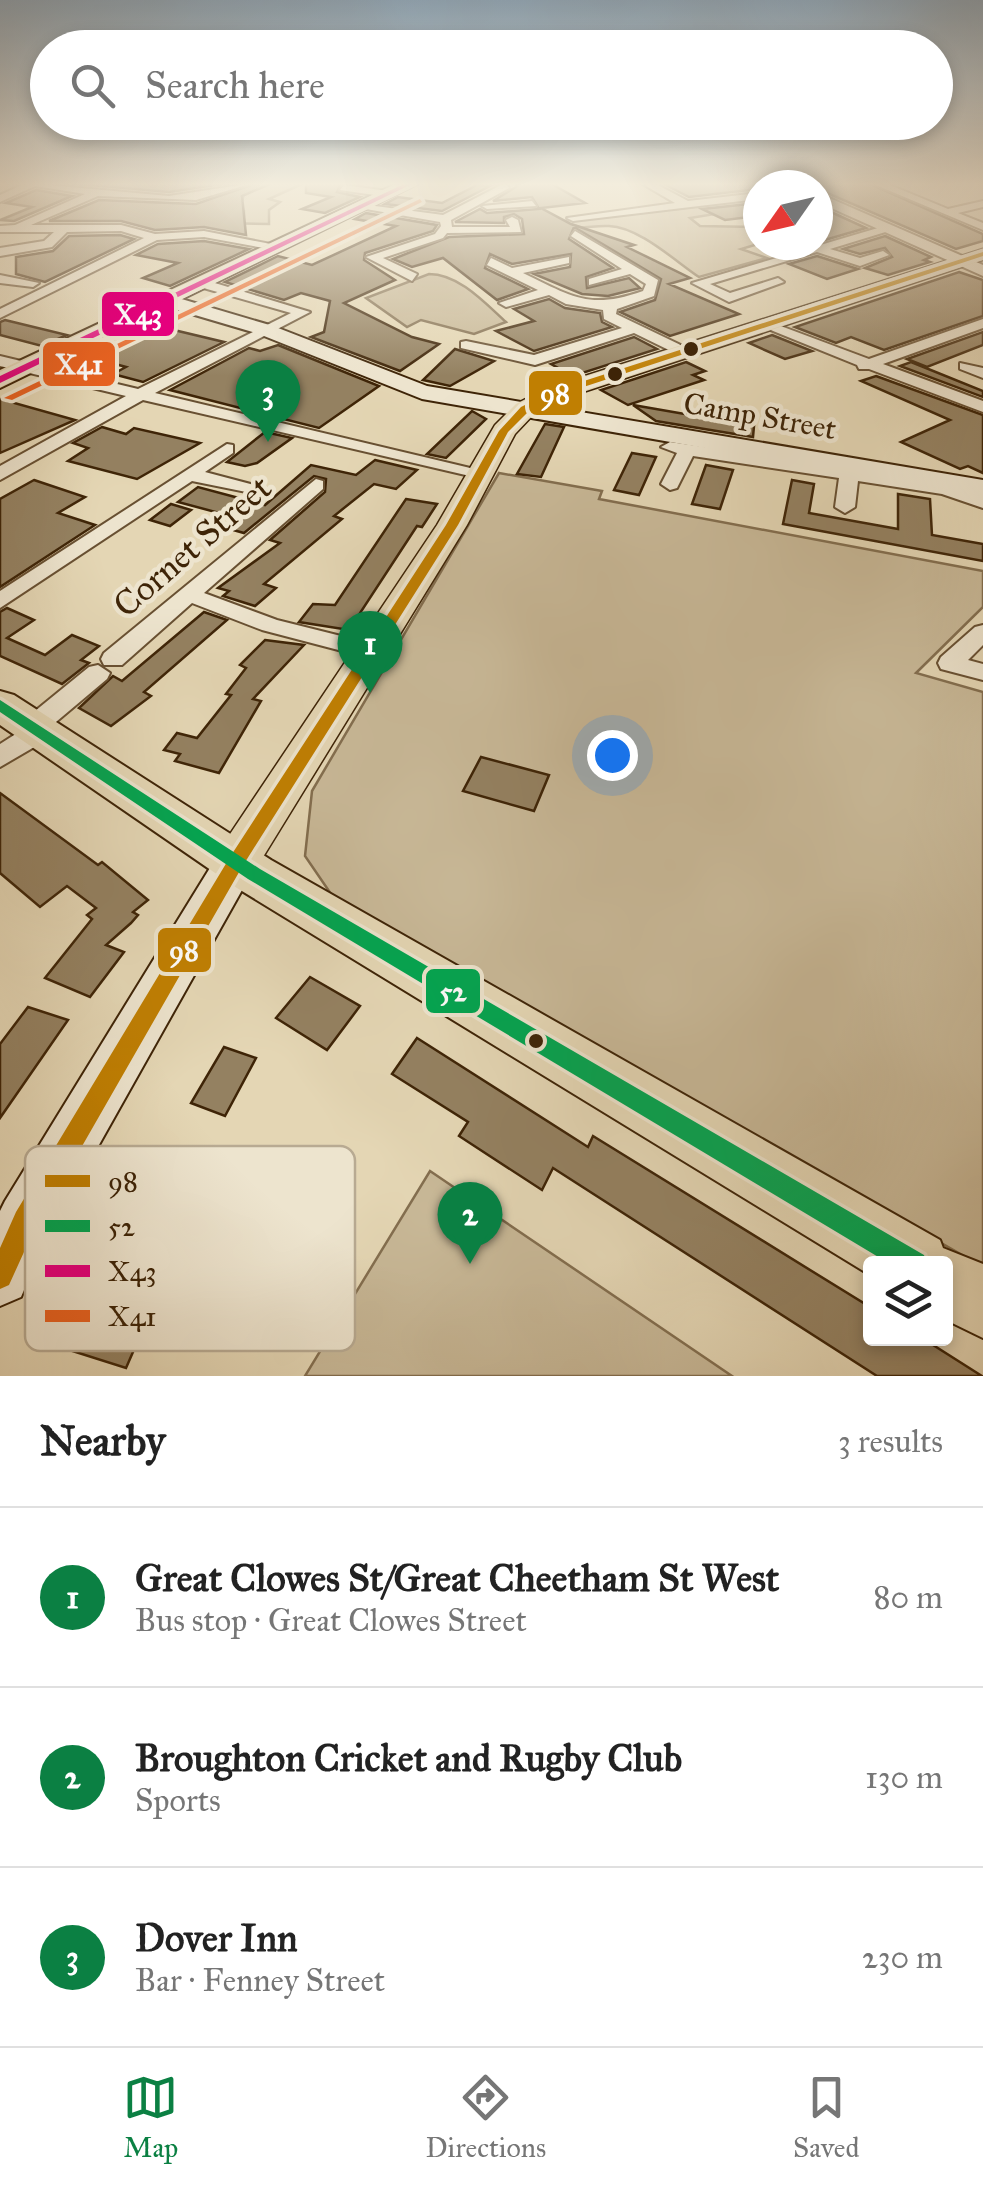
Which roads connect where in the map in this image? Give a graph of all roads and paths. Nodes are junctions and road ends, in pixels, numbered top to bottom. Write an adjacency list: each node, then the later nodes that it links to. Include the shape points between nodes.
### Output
1 (29, 247): 7 (street)
2 (134, 247): 26 (street)
3 (280, 247): 21 (highway)
4 (403, 247): 17 (street, via 372,256)
5 (599, 247): 14 (street)
6 (942, 247): 10 (street)
7 (0, 252)
8 (833, 254): 9 (street, via 860,262)
9 (884, 254)
10 (972, 258): 15 (street); 28 (main road)
11 (782, 259): 11 (street, via 791,275 729,298 698,282)
12 (566, 260): 16 (street)
13 (491, 262): 16 (street)
14 (634, 269): 19 (street); 25 (street, via 653,289)
15 (983, 271)
16 (509, 272): 22 (street)
17 (412, 277)
18 (0, 280): 20 (street)
19 (594, 282)
20 (33, 283)
21 (205, 284): 23 (highway); 29 (street, via 303,312)
22 (550, 292): 24 (street); 25 (street)
23 (168, 301): 29 (main road, Camp Street); 36 (highway)
24 (506, 303)
25 (610, 307): 30 (street, via 609,316)
26 (0, 314)
27 (983, 322): 34 (street)
28 (765, 324): 32 (main road); 34 (street)
29 (266, 330): 40 (street); 42 (main road, Camp Street, via 405,388)
30 (633, 330): 31 (street, via 535,360); 32 (street)
31 (478, 345)
32 (684, 352): 39 (main road)
33 (0, 361): 36 (street)
34 (864, 366): 41 (street)
35 (965, 366): 37 (street)
36 (26, 368): 38 (highway); 40 (street)
37 (983, 373)
38 (0, 380)
39 (564, 390): 42 (main road); 43 (main road, via 562,405)
40 (142, 394): 44 (street); 45 (street)
41 (981, 405)
42 (525, 410): 43 (main road, Camp Street); 48 (main road, via 504,431)
43 (584, 417): 52 (main road, Camp Street)
44 (264, 424): 46 (street); 48 (street)
45 (0, 474)
46 (189, 474): 49 (street); 56 (street)
47 (848, 475): 50 (street, via 679,448); 53 (street); 54 (street)
48 (480, 476): 58 (main road)
49 (252, 484)
50 (670, 484)
51 (316, 485): 55 (street, Cornet Street)
52 (983, 488)
53 (983, 502)
54 (845, 507)
55 (190, 594): 58 (street, via 257,621); 60 (street, Cornet Street)
56 (0, 602)
57 (983, 632): 59 (street, via 950,663)
58 (368, 650): 61 (main road)
59 (983, 672)
60 (18, 730): 61 (highway)
61 (236, 862): 62 (main road); 64 (highway)
62 (69, 1146)
63 (25, 1220): 65 (main road)
64 (902, 1256)
65 (0, 1276)
66 (953, 1285): 67 (highway)
67 (983, 1303)

